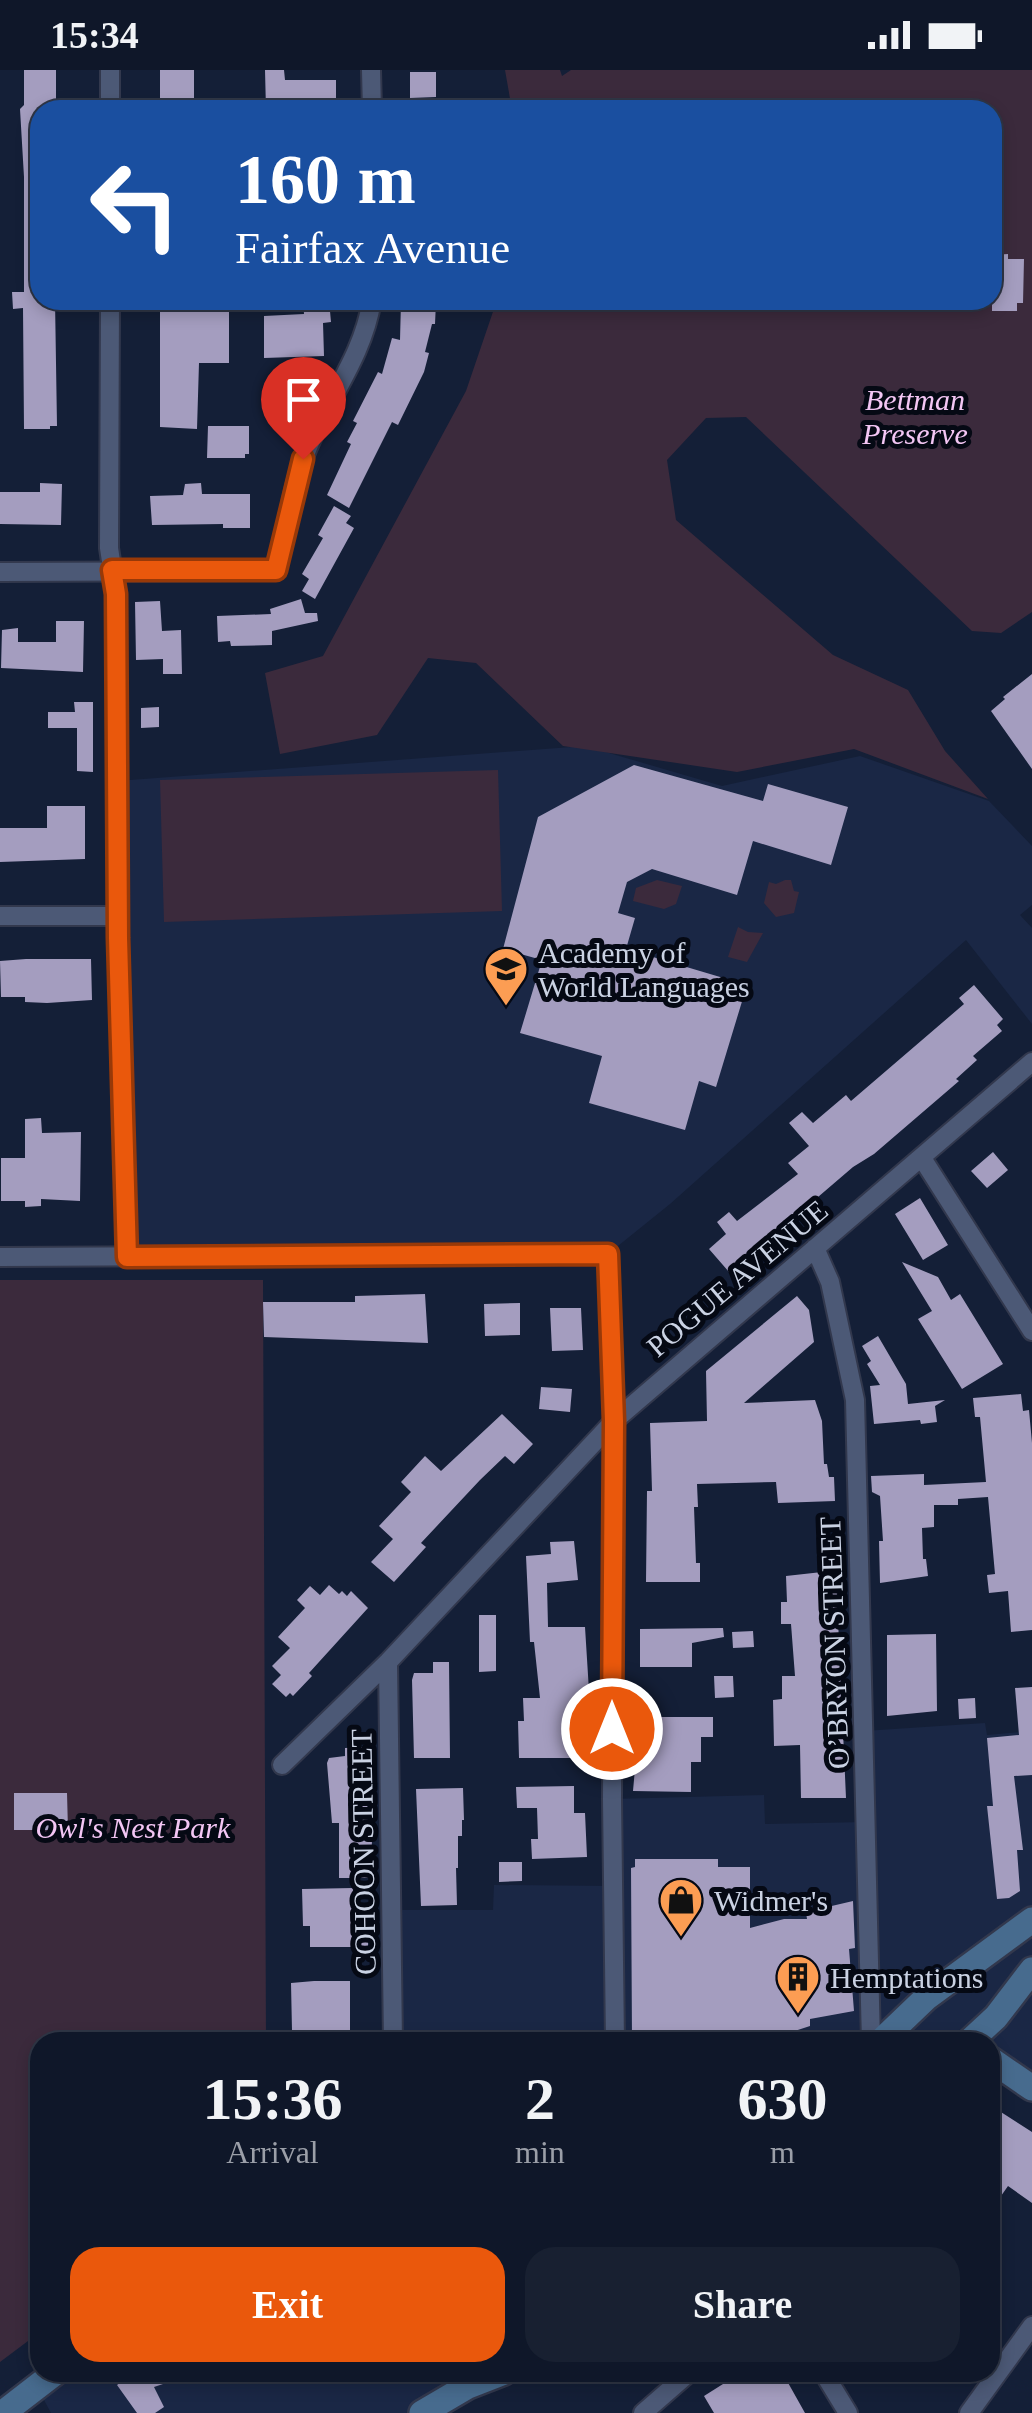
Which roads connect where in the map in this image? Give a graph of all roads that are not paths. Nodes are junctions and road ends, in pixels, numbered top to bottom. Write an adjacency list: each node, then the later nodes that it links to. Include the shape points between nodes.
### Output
1 (110, 70): 3 (street)
2 (371, 70): 4 (street)
3 (110, 100)
4 (372, 100)
5 (110, 310): 7 (street)
6 (370, 310): 7 (street, via 356,358 303,459 276,570)
7 (112, 570): 8 (street); 10 (street)
8 (0, 572)
9 (0, 916): 10 (street)
10 (118, 916): 15 (street)
11 (1032, 1062): 12 (street, POGUE AVENUE)
12 (922, 1158): 13 (street, POGUE AVENUE); 16 (street)
13 (815, 1248): 17 (street, POGUE AVENUE); 24 (street, O’BRYON STREET, via 830,1282 855,1400)
14 (0, 1256): 15 (street)
15 (127, 1257): 17 (street, via 608,1254)
16 (1032, 1332)
17 (614, 1421): 18 (street, POGUE AVENUE); 23 (street)
18 (388, 1662): 19 (street, POGUE AVENUE); 22 (street, COHOON STREET)
19 (282, 1764)
20 (1032, 1920): 25 (main road)
21 (1032, 1970): 26 (main road)
22 (393, 2032)
23 (615, 2032)
24 (870, 2032)
25 (890, 2032)
26 (979, 2032)
27 (1000, 2067): 28 (main road)
28 (1032, 2088)
29 (1032, 2326): 30 (street)
30 (1000, 2370)
31 (43, 2382): 36 (main road)
32 (478, 2382): 37 (main road)
33 (679, 2382): 38 (street)
34 (829, 2382): 39 (street)
35 (991, 2382): 40 (street)
36 (3, 2413)
37 (422, 2413)
38 (643, 2413)
39 (848, 2413)
40 (969, 2413)

